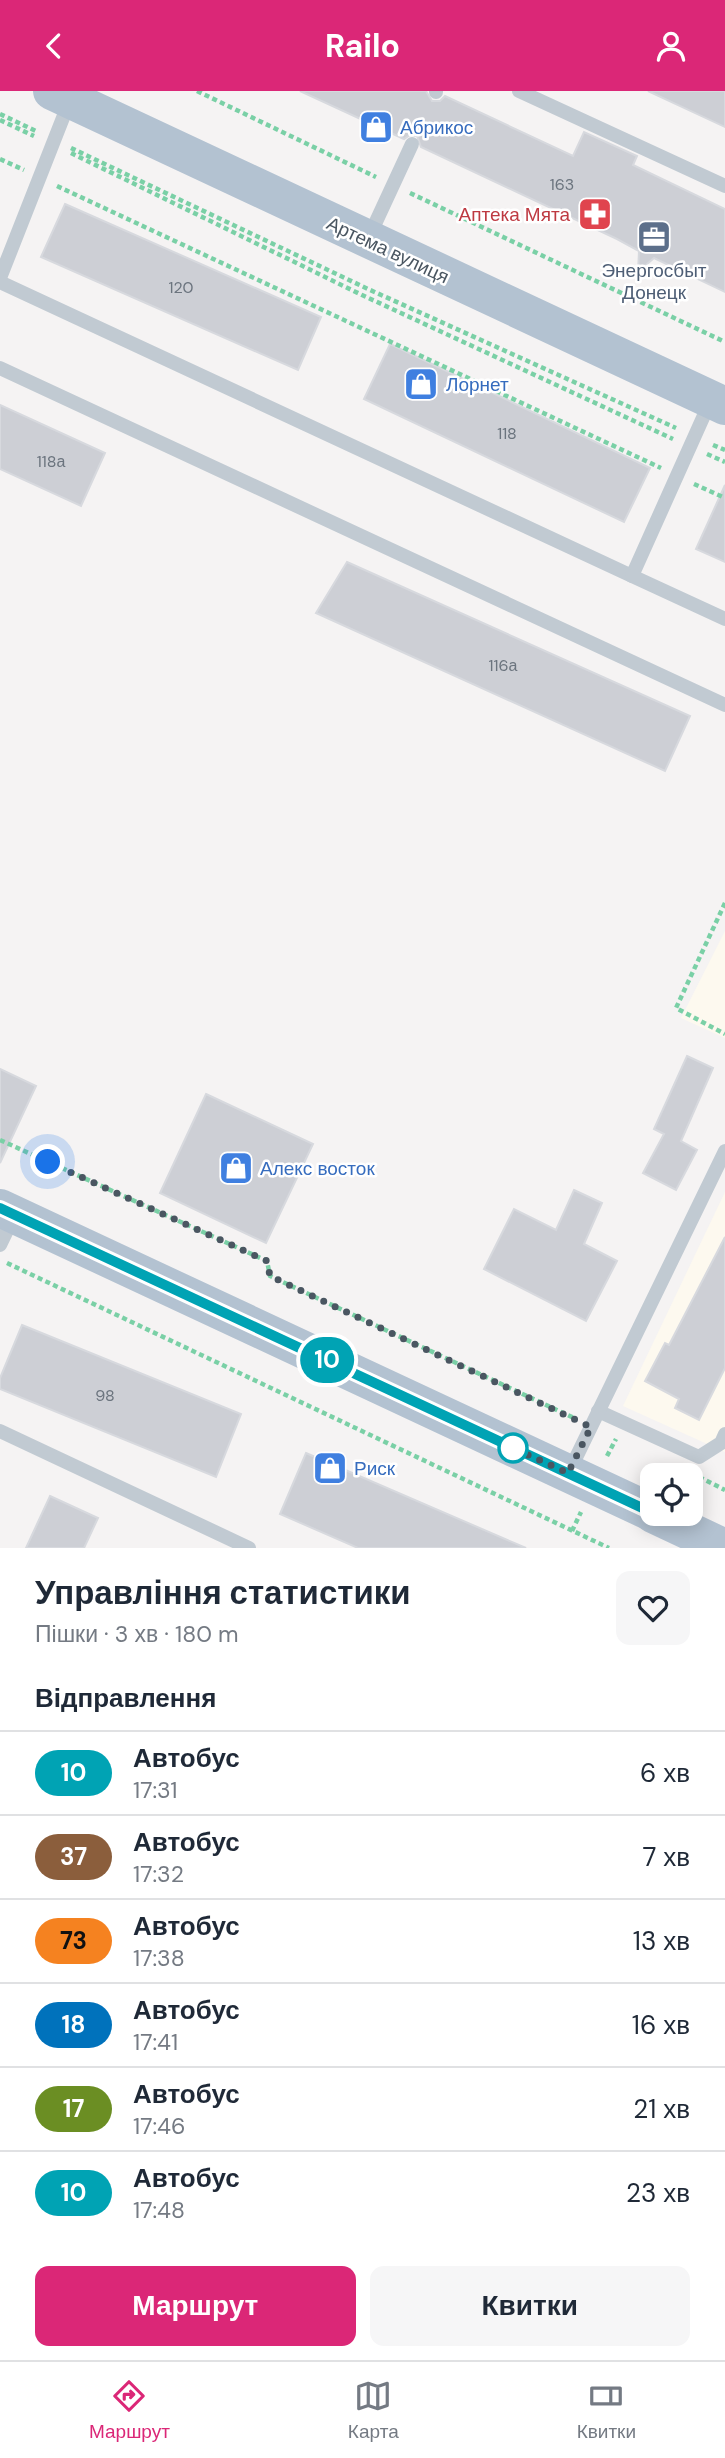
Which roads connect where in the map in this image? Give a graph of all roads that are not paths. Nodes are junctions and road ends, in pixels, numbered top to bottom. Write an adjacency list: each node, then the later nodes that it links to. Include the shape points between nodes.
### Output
1 (519, 91): 4 (lane)
2 (61, 95): 5 (main road, Артема вулиця); 6 (lane, via 53,142)
3 (412, 143): 5 (lane)
4 (725, 186)
5 (368, 240): 8 (main road, Артема вулиця)
6 (0, 280): 9 (lane)
7 (0, 368): 11 (lane)
8 (718, 403): 9 (lane, via 693,442)
9 (632, 576): 10 (lane)
10 (725, 619)
11 (725, 705)
12 (725, 1151): 14 (lane)
13 (5, 1223): 17 (main road)
14 (598, 1411): 16 (lane, via 699,1457 721,1443); 17 (lane)
15 (0, 1431): 20 (lane)
16 (725, 1434)
17 (568, 1473): 18 (main road)
18 (640, 1508)
19 (678, 1526): 21 (main road)
20 (249, 1548)
21 (725, 1548)

